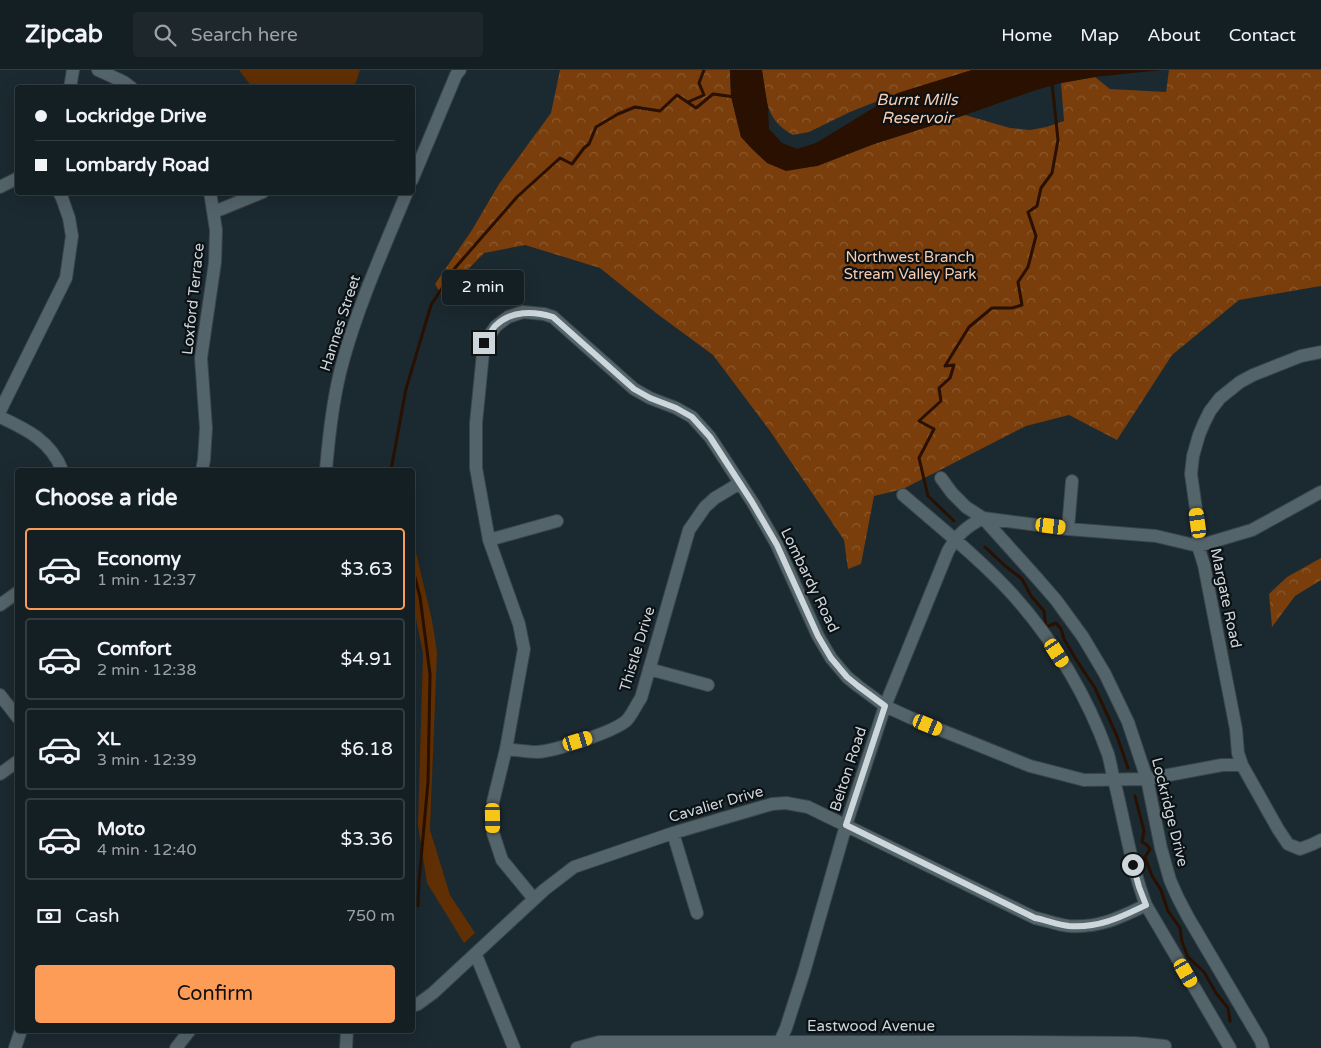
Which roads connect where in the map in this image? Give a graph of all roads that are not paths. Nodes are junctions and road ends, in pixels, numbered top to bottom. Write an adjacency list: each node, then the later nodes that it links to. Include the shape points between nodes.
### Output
1 (73, 70): 4 (street)
2 (98, 70): 5 (street)
3 (460, 70): 6 (street)
4 (70, 85)
5 (128, 85)
6 (415, 173)
7 (15, 180): 8 (street)
8 (0, 187)
9 (60, 195): 15 (street, via 72,236 66,278)
10 (211, 195): 13 (street, Loxford Terrace)
11 (255, 195): 13 (street)
12 (406, 195): 19 (street, Hannes Street, via 363,298 343,362 330,425)
13 (214, 212): 18 (street, Loxford Terrace, via 215,262 201,358 206,428)
14 (1321, 352): 30 (street, Margate Road, via 1301,356 1253,375 1220,398 1210,411 1199,434 1191,474)
15 (0, 411)
16 (0, 417): 17 (street, via 41,440)
17 (61, 468)
18 (202, 468)
19 (326, 468)
20 (941, 478): 25 (street, Lockridge Drive, via 966,507)
21 (1072, 481): 27 (street)
22 (740, 483): 28 (street, Lombardy Road, via 710,437 692,417 634,389 553,317 523,312 496,326 484,343 476,423 476,468); 33 (street, Thistle Drive, via 705,507 689,530); 36 (street, Lombardy Road, via 777,545 831,658 852,682)
23 (1321, 492): 30 (street, via 1252,530)
24 (903, 495): 29 (street)
25 (982, 518): 27 (street); 29 (street, Belton Road); 43 (street, Lockridge Drive, via 1056,600 1083,637 1128,722)
26 (557, 521): 28 (street)
27 (1068, 529): 30 (street, via 1156,536)
28 (489, 540): 38 (street, Lombardy Road, via 519,624 524,648)
29 (954, 540): 36 (street, Belton Road); 42 (street, via 1012,594 1057,653 1077,684 1108,756)
30 (1198, 546): 40 (street, Margate Road)
31 (15, 594): 32 (street)
32 (0, 605)
33 (650, 669): 34 (street); 38 (street, Thistle Drive, via 641,698 628,719 619,726 549,750)
34 (708, 685)
35 (0, 696): 37 (street)
36 (885, 706): 42 (street, Lombardy Road, via 1030,766 1084,780); 44 (street, Belton Road)
37 (15, 714)
38 (506, 749): 47 (street, Lombardy Road, via 493,802 493,833 502,860)
39 (15, 763): 41 (street)
40 (1242, 765): 43 (street, Lombardy Road, via 1222,765); 46 (street, Margate Road, via 1288,844 1300,849)
41 (0, 774)
42 (1114, 779): 43 (street, Lombardy Road); 48 (street, via 1133,865)
43 (1148, 779): 64 (street, Lockridge Drive, via 1170,880)
44 (846, 825): 45 (street, Cavalier Drive, via 808,807 786,803 772,804); 48 (street, Cavalier Drive, via 1035,918 1068,926 1093,925); 55 (street, Belton Road, via 804,972)
45 (674, 833): 47 (street, Cavalier Drive, via 574,867); 49 (street)
46 (1321, 840)
47 (534, 900): 50 (street, Cavalier Drive)
48 (1146, 905): 63 (street)
49 (697, 913)
50 (476, 955): 51 (street, Cavalier Drive); 61 (street)
51 (415, 1005)
52 (20, 1033): 58 (street)
53 (188, 1033): 59 (street)
54 (346, 1033): 60 (street)
55 (778, 1045): 56 (street, Eastwood Avenue); 62 (street, Eastwood Avenue, via 599,1042)
56 (1091, 1046): 57 (street, Eastwood Avenue, via 1135,1043)
57 (1165, 1046)
58 (15, 1048)
59 (176, 1048)
60 (346, 1048)
61 (514, 1048)
62 (577, 1048)
63 (1230, 1048)
64 (1263, 1048)

